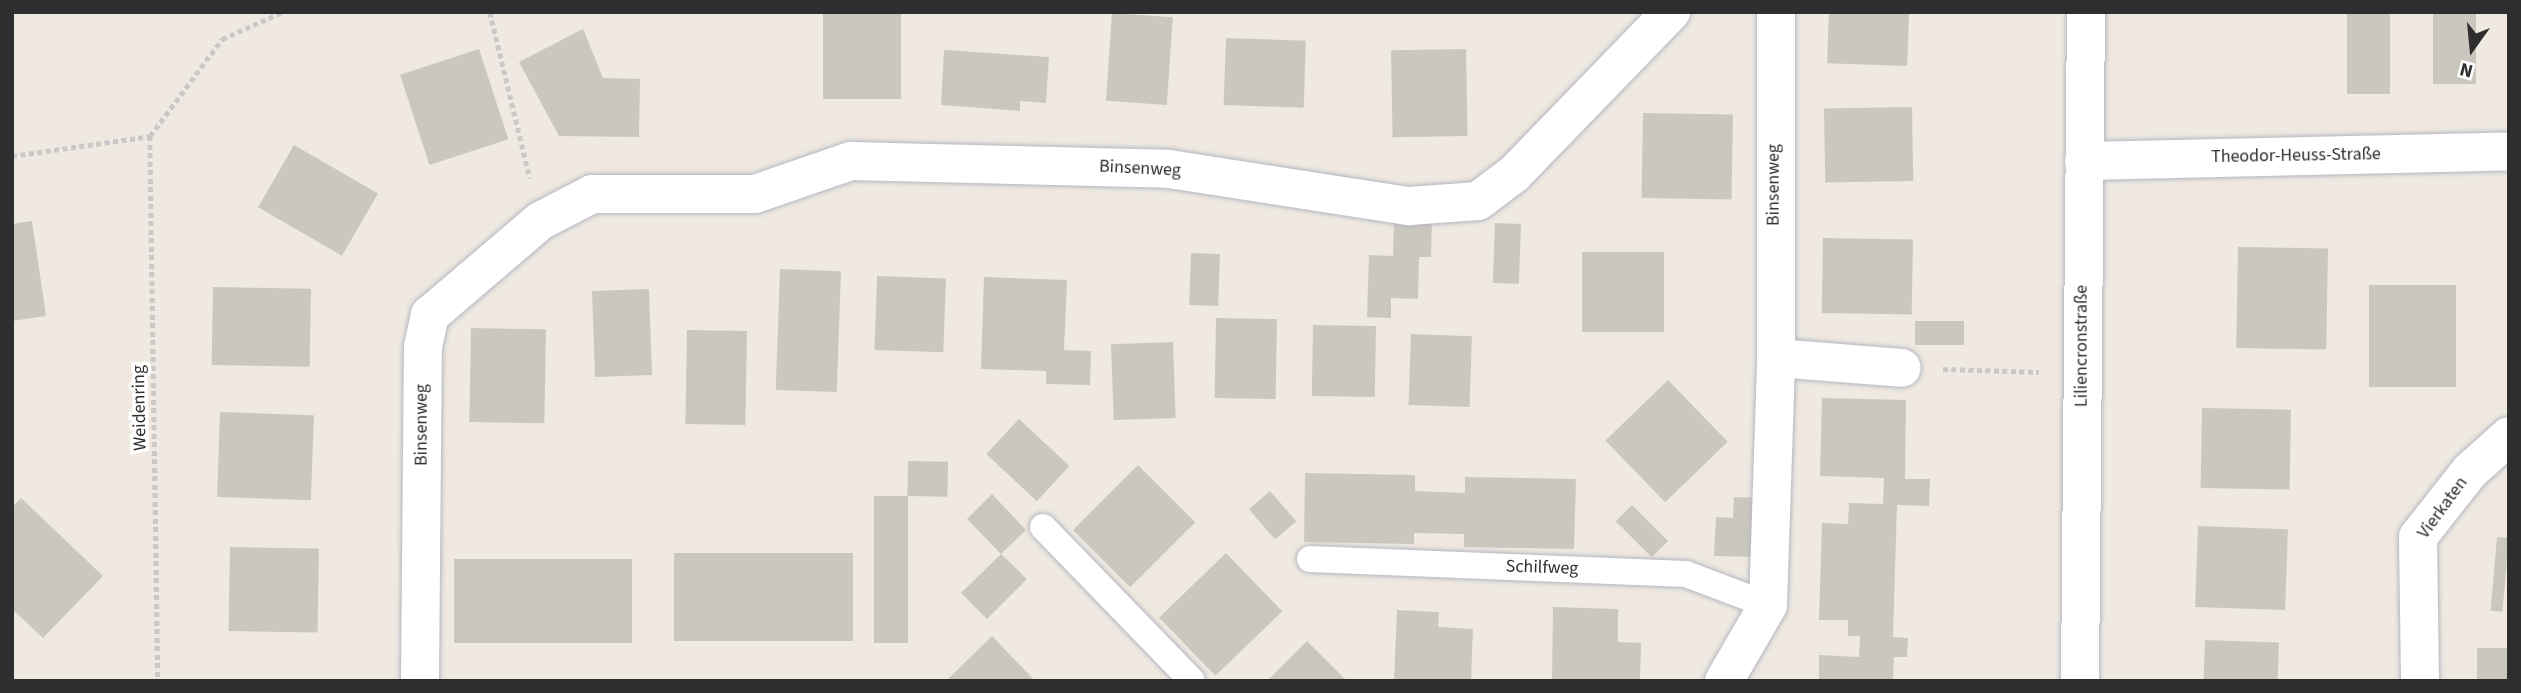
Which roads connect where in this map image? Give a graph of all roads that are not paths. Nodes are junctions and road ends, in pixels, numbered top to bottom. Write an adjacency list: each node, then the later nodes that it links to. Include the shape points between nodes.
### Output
1 (1671, 12): 12 (street, Binsenweg, via 1514,174 1478,201 1409,206 1169,169 851,161 755,194 592,194 540,221 430,315 423,347)
2 (1776, 12): 6 (street, Binsenweg)
3 (2086, 12): 5 (street, Liliencronstraße)
4 (2509, 151): 5 (street, Theodor-Heuss-Straße)
5 (2084, 161): 15 (street, Liliencronstraße)
6 (1776, 358): 7 (street); 11 (street)
7 (1902, 368)
8 (2509, 436): 16 (street, Vierkaten, via 2470,471 2418,537)
9 (1043, 527): 13 (lane)
10 (1310, 559): 11 (lane, Schilfweg, via 1686,573)
11 (1768, 605): 14 (street)
12 (420, 681)
13 (1192, 681)
14 (1724, 681)
15 (2080, 681)
16 (2420, 681)

